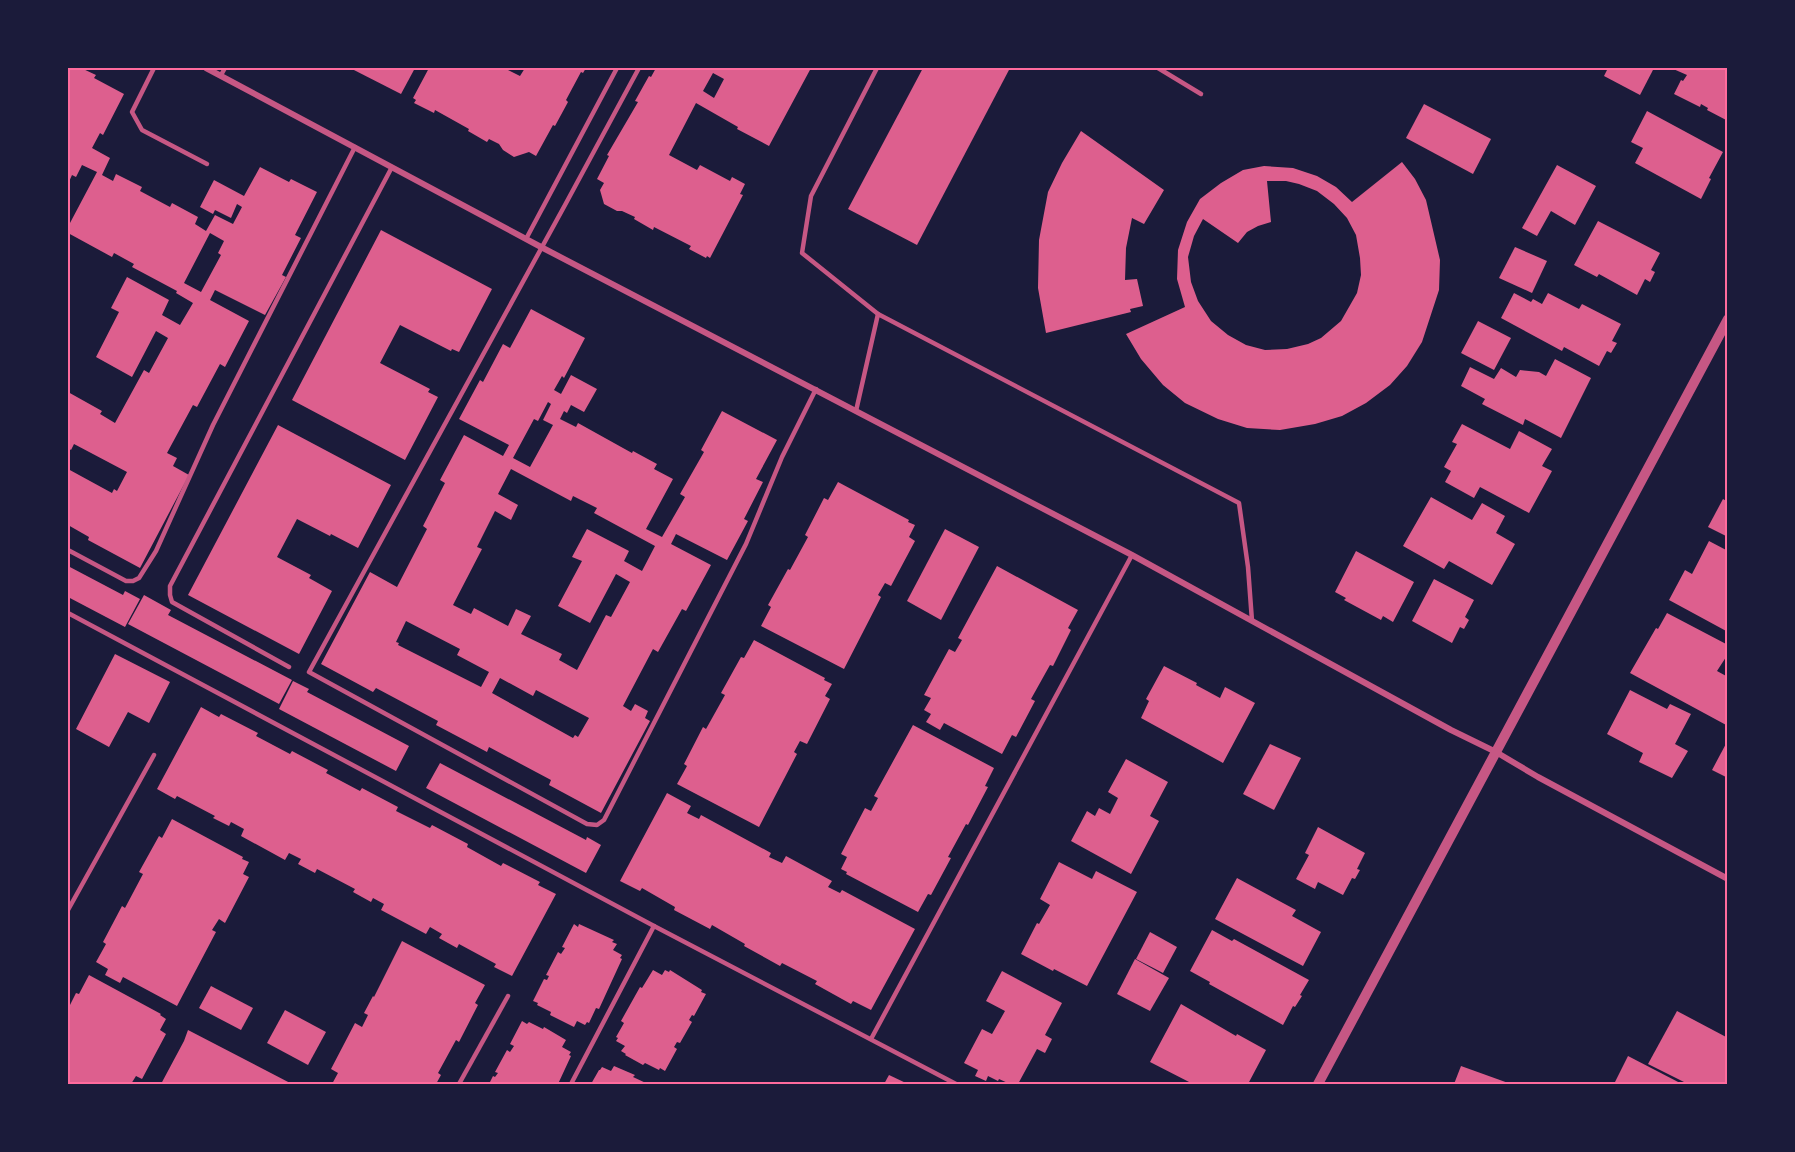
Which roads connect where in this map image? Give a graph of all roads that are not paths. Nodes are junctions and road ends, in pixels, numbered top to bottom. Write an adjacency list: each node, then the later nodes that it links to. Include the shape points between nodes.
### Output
1 (154, 68): 11 (lane, via 132,112 142,130)
2 (206, 68): 8 (street)
3 (225, 68): 8 (lane)
4 (617, 68): 13 (lane)
5 (639, 68): 14 (lane)
6 (877, 68): 15 (lane, via 811,196 802,253)
7 (1158, 68): 9 (lane)
8 (221, 75): 10 (street)
9 (1201, 94)
10 (355, 147): 12 (street); 19 (lane, via 213,425 156,551 139,578 126,581)
11 (207, 164)
12 (392, 167): 13 (street); 23 (lane, via 170,586 172,602)
13 (526, 239): 14 (street)
14 (541, 247): 17 (street); 17 (lane, via 309,672 587,824 597,825 604,820 746,544)
15 (878, 314): 18 (lane); 22 (lane, via 1239,503)
16 (1728, 319): 24 (street)
17 (816, 389): 18 (street)
18 (856, 411): 20 (street)
19 (68, 550)
20 (1132, 555): 22 (street); 30 (lane)
21 (68, 613): 28 (lane)
22 (1252, 621): 24 (street)
23 (289, 667)
24 (1496, 752): 26 (street); 34 (street)
25 (154, 755): 27 (lane)
26 (1728, 879)
27 (68, 910)
28 (654, 926): 30 (lane); 32 (lane)
29 (508, 996): 31 (lane)
30 (871, 1040): 33 (lane)
31 (459, 1084)
32 (571, 1084)
33 (956, 1084)
34 (1318, 1084)

